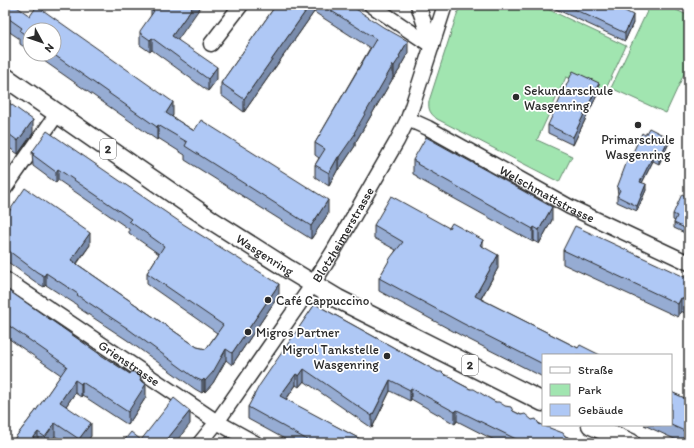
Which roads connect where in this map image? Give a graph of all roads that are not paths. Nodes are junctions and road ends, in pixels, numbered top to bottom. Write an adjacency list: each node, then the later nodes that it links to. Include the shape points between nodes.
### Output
1 (241, 5): 5 (street)
2 (371, 5): 6 (street)
3 (418, 5): 6 (street)
4 (445, 5): 6 (street, Blotzheimerstrasse)
5 (211, 44)
6 (432, 46): 9 (street, Blotzheimerstrasse)
7 (5, 77): 8 (main road, Wasgenring / 2)
8 (57, 114): 10 (street); 13 (main road, Wasgenring / 2, via 217,225)
9 (408, 119): 11 (street, Welschmattstrasse, via 570,208); 13 (street, Blotzheimerstrasse)
10 (5, 188)
11 (689, 263)
12 (5, 279): 15 (street, Grienstrasse)
13 (313, 284): 14 (main road, Wasgenring / 2); 15 (street, Blotzheimerstrasse)
14 (542, 401)
15 (217, 422): 17 (street, Blotzheimerstrasse); 18 (street, Grienstrasse)
16 (593, 426): 19 (main road)
17 (200, 443)
18 (255, 443)
19 (631, 443)

